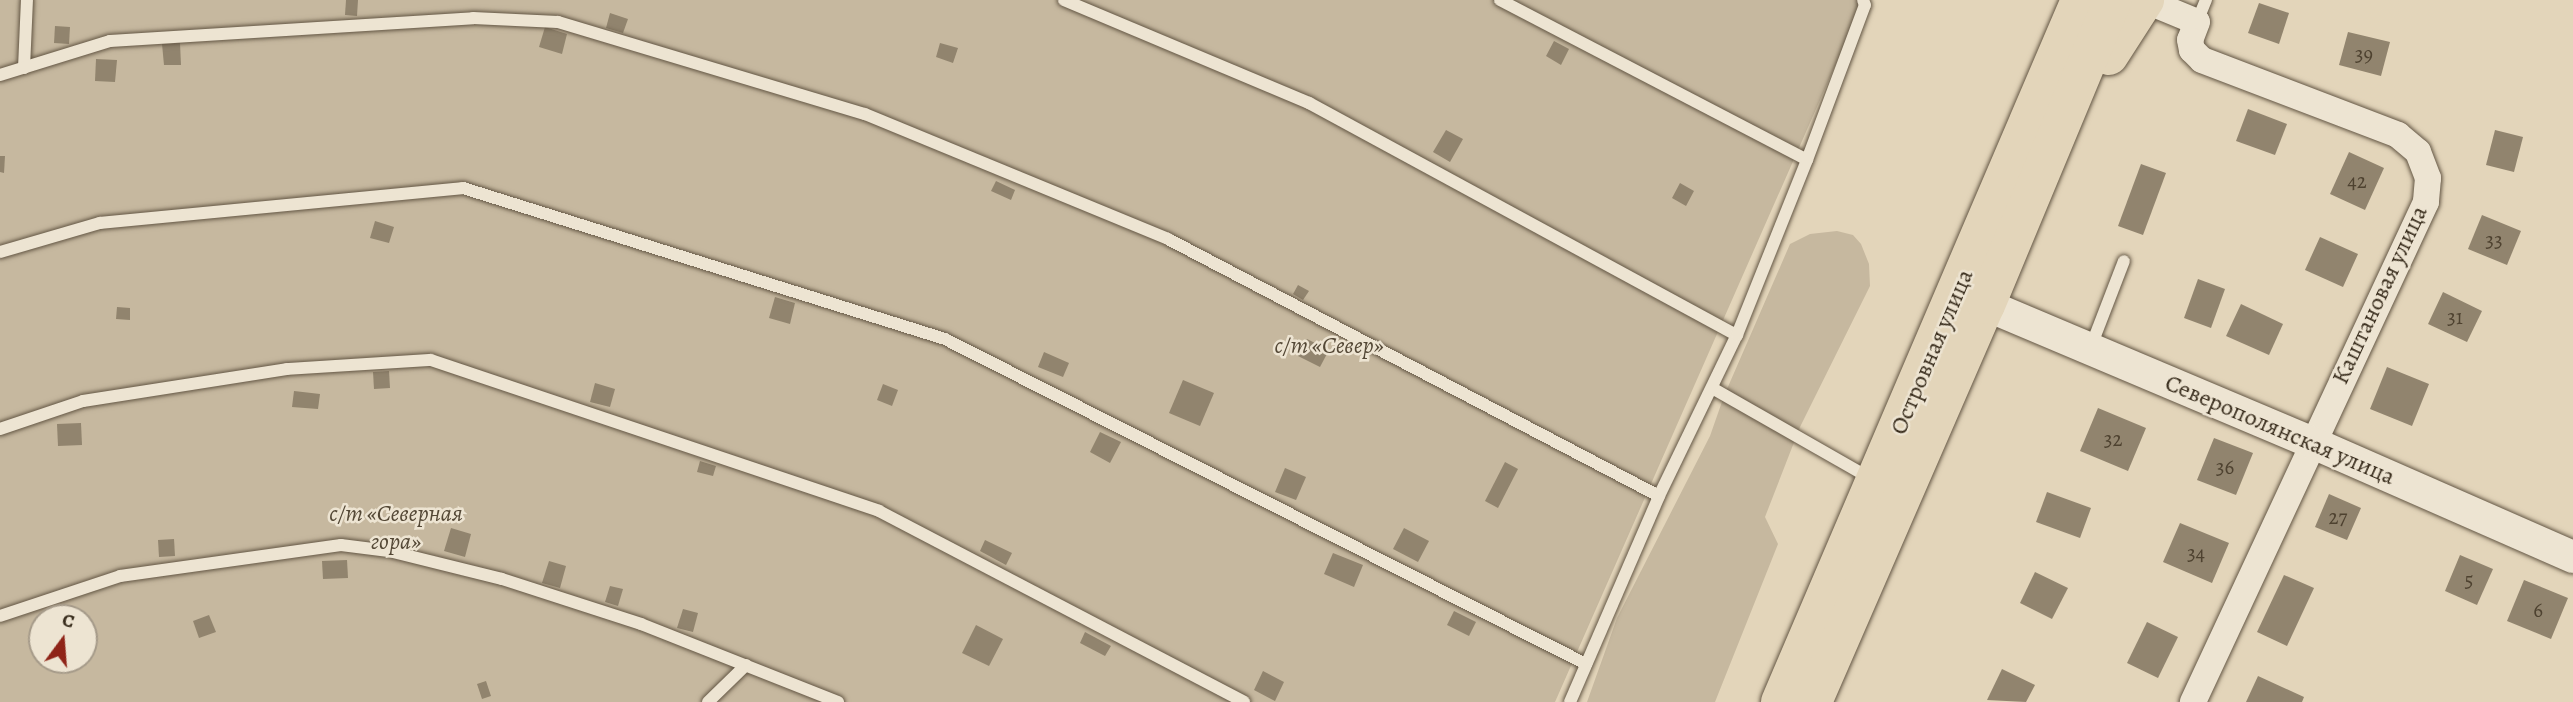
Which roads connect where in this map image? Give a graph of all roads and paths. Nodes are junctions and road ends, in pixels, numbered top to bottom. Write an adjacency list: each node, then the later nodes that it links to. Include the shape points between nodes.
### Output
1 (27, 0): 10 (lane)
2 (1064, 0): 17 (lane, via 1309,103)
3 (1500, 0): 13 (lane)
4 (1863, 0): 13 (lane, via 1865,5)
5 (2057, 0): 12 (main road)
6 (2080, 0): 12 (main road, Островная улица)
7 (2113, 0): 12 (main road, Островная улица)
8 (2145, 0): 9 (street, Каштановая улица); 12 (main road)
9 (2202, 11): 21 (street, Каштановая улица, via 2190,40 2202,60 2398,135 2418,152 2428,178 2426,202)
10 (24, 68): 11 (lane); 23 (lane, via 110,41 473,18 558,22 865,114 1168,239)
11 (0, 75)
12 (2041, 135): 16 (main road, Островная улица); 22 (main road, Островная улица)
13 (1807, 160): 17 (lane)
14 (0, 253): 26 (lane, via 100,223 463,188 945,339)
15 (2124, 261): 18 (lane)
16 (1986, 305): 18 (street, Северополянская улица); 33 (main road, Островная улица)
17 (1737, 335): 19 (lane)
18 (2090, 349): 21 (street, Северополянская улица)
19 (1712, 388): 22 (lane); 23 (lane)
20 (0, 429): 30 (lane, via 83,401 287,369 431,360 879,511)
21 (2311, 442): 24 (street, Северополянская улица); 34 (street, Каштановая улица)
22 (1877, 480): 32 (main road, Островная улица)
23 (1659, 496): 26 (lane)
24 (2573, 557)
25 (0, 616): 27 (lane, via 120,576 341,545 389,551 502,579 641,624)
26 (1586, 664): 31 (lane)
27 (746, 665): 28 (lane); 29 (lane)
28 (708, 702)
29 (838, 702)
30 (1244, 702)
31 (1570, 702)
32 (1780, 702)
33 (1813, 702)
34 (2193, 702)

